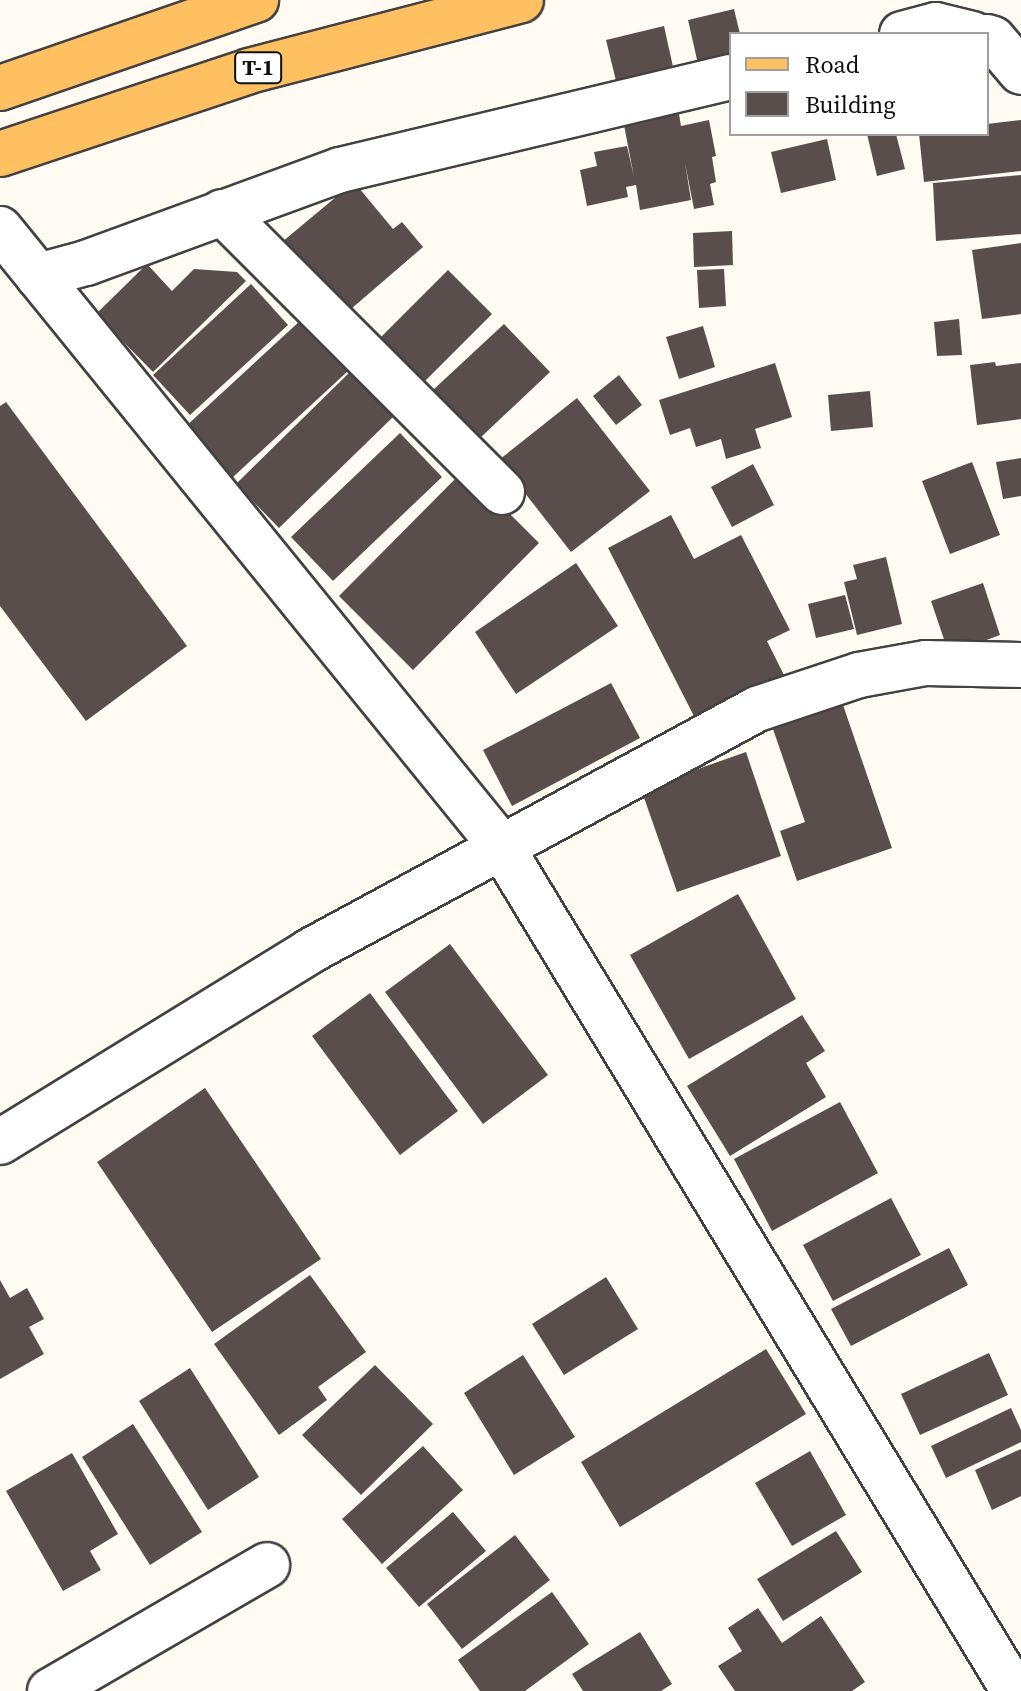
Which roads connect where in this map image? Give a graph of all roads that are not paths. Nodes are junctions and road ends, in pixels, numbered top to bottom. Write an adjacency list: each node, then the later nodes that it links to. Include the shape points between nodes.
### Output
1 (256, 0): 8 (main road)
2 (521, 0): 9 (main road, T-1, via 249,71)
3 (910, 32): 4 (street, via 936,25)
4 (965, 32)
5 (989, 38): 6 (street)
6 (1021, 72)
7 (729, 77): 10 (street, via 340,170)
8 (0, 88)
9 (0, 154)
10 (222, 212): 12 (street); 13 (street)
11 (0, 229): 12 (street)
12 (38, 276): 15 (street)
13 (502, 492)
14 (1021, 665): 15 (street, via 926,663 859,675 757,709)
15 (501, 846): 16 (street, via 310,951); 19 (street)
16 (0, 1142)
17 (267, 1565): 18 (street)
18 (50, 1691)
19 (1014, 1691)

